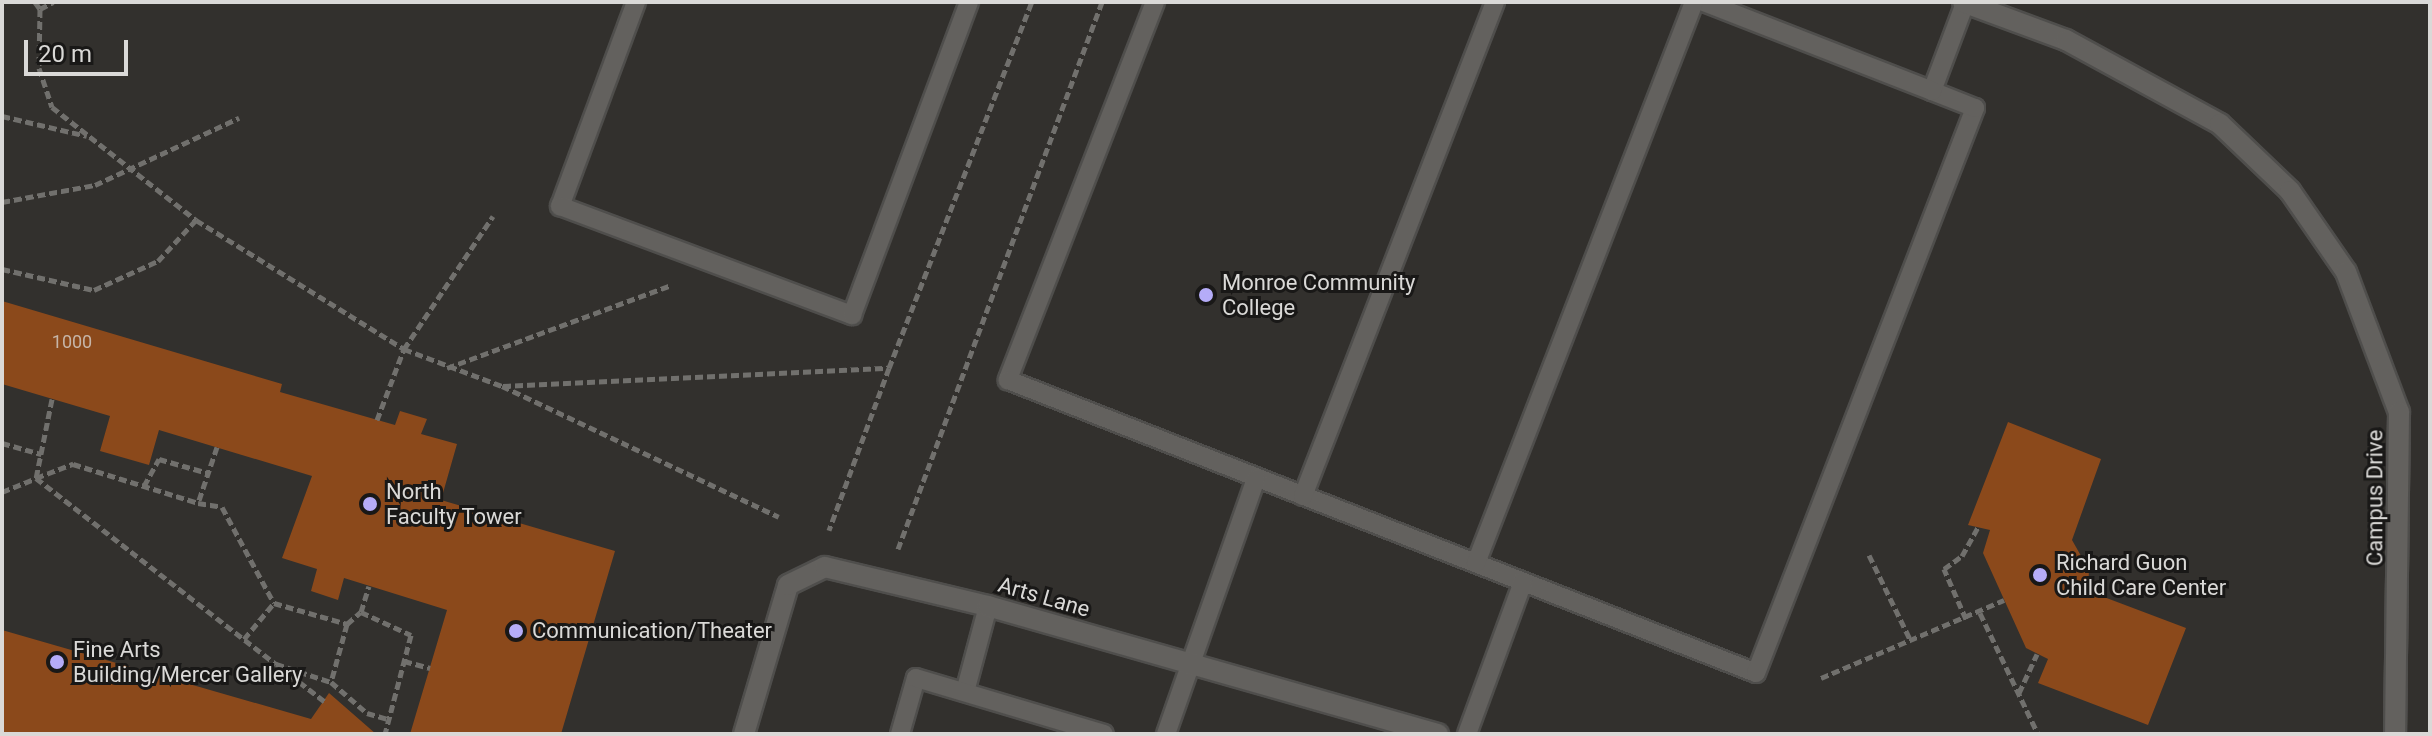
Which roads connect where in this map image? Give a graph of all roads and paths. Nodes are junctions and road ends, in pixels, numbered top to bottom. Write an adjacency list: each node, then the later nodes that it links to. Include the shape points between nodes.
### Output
1 (35, 2): 12 (path)
2 (53, 2): 12 (path)
3 (636, 2): 4 (lane, via 560,206 852,315)
4 (969, 2)
5 (1032, 2): 25 (path)
6 (1102, 2): 43 (path)
7 (1155, 2): 35 (lane, via 1008,380)
8 (1495, 2): 38 (lane)
9 (1694, 2): 45 (lane)
10 (1704, 2): 13 (lane)
11 (1964, 2): 14 (lane); 76 (street, Campus Drive, via 2066,40 2220,124 2290,191 2346,272 2399,412)
12 (40, 9): 17 (path, via 39,68 46,91 52,107)
13 (1743, 9): 14 (lane)
14 (1932, 91): 46 (lane, via 1975,108 1756,673)
15 (2, 116): 17 (path)
16 (239, 118): 18 (path)
17 (88, 137): 18 (path)
18 (123, 167): 19 (path, via 95,185); 21 (path)
19 (2, 202)
20 (493, 216): 24 (path)
21 (196, 220): 22 (path, via 158,261 94,290); 24 (path)
22 (2, 269)
23 (671, 285): 26 (path)
24 (404, 349): 26 (path); 29 (path)
25 (889, 368): 27 (path); 42 (path)
26 (446, 369): 27 (path)
27 (502, 386): 40 (path)
28 (52, 399): 32 (path)
29 (377, 420)
30 (2, 443): 32 (path)
31 (217, 447): 33 (path)
32 (41, 454): 34 (path)
33 (208, 473): 36 (path, via 159,459); 39 (path)
34 (36, 478): 36 (path, via 73,464); 37 (path); 55 (path)
35 (1256, 478): 38 (lane); 59 (lane)
36 (144, 486): 39 (path)
37 (2, 492)
38 (1303, 496): 45 (lane)
39 (198, 503): 49 (path, via 222,507)
40 (779, 517)
41 (1978, 527): 53 (path, via 1962,556 1944,569)
42 (829, 530)
43 (898, 549)
44 (1869, 555): 56 (path)
45 (1476, 563): 46 (lane)
46 (1523, 582): 74 (lane)
47 (369, 586): 51 (path)
48 (2004, 600): 52 (path)
49 (274, 603): 54 (path); 55 (path)
50 (988, 606): 59 (street, Arts Lane); 64 (lane); 69 (street, Arts Lane, via 825,567 788,585)
51 (361, 612): 54 (path); 58 (path, via 411,635)
52 (1980, 613): 53 (path); 65 (path)
53 (1966, 619): 56 (path)
54 (347, 624): 63 (path)
55 (244, 639): 60 (path)
56 (1911, 641): 62 (path)
57 (2037, 654): 65 (path)
58 (404, 661): 61 (path); 67 (path)
59 (1189, 663): 72 (lane); 73 (street, Arts Lane)
60 (276, 664): 63 (path); 66 (path)
61 (430, 668)
62 (1821, 678)
63 (331, 682): 67 (path, via 367,713)
64 (965, 692): 70 (lane, via 916,678); 71 (lane)
65 (2019, 694): 75 (path)
66 (324, 701)
67 (388, 719): 68 (path)
68 (385, 734)
69 (744, 734)
70 (900, 734)
71 (1104, 734)
72 (1166, 734)
73 (1438, 734)
74 (1467, 734)
75 (2038, 734)
76 (2395, 734)

